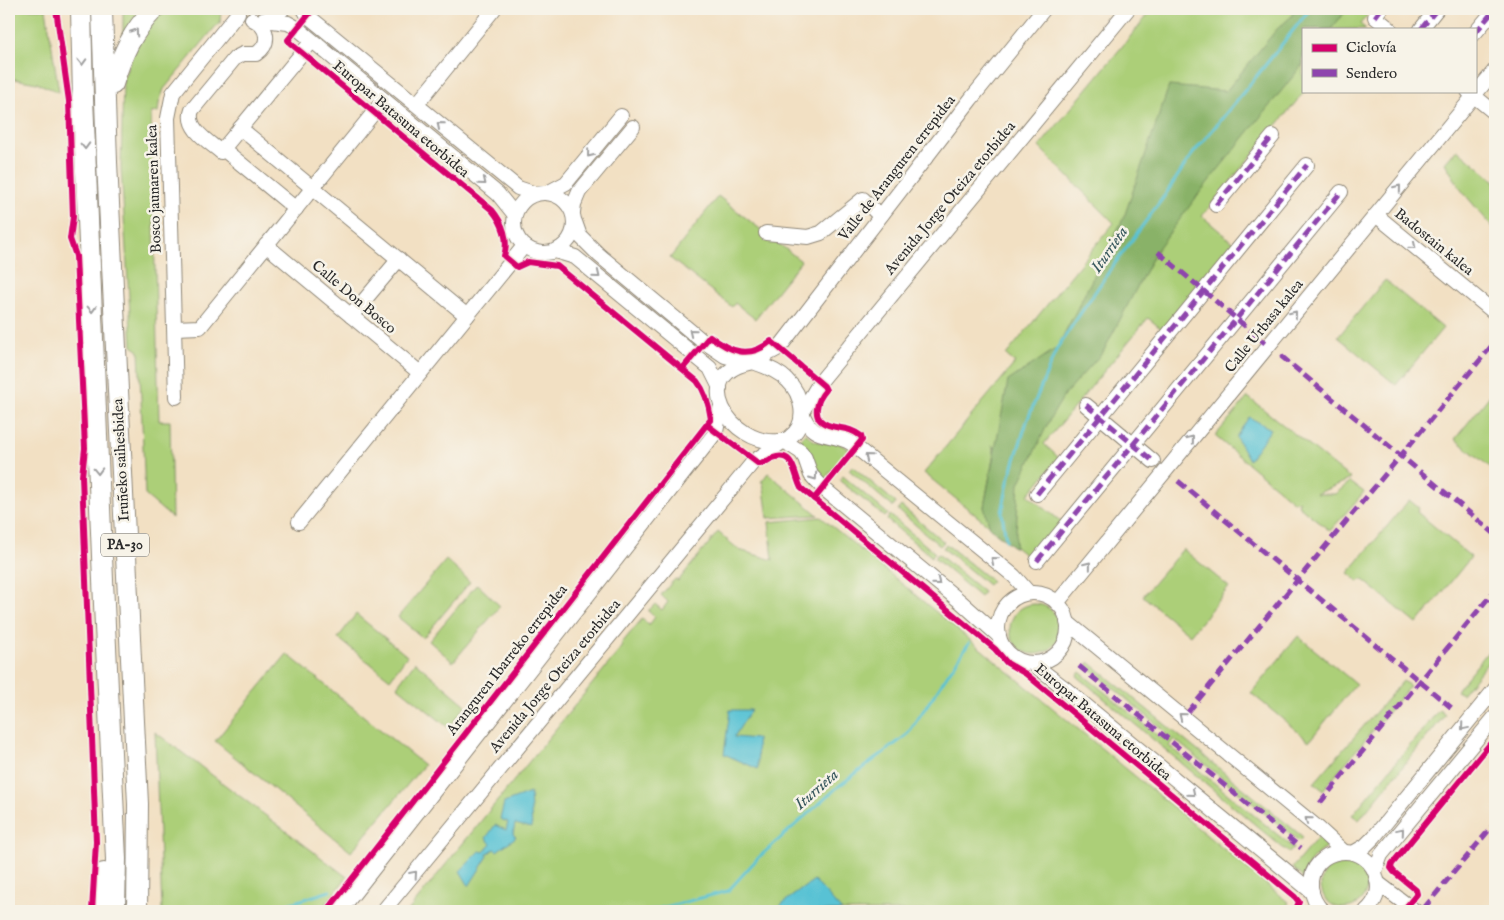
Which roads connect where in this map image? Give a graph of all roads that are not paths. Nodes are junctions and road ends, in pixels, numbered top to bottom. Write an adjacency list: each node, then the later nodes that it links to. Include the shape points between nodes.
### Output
1 (102, 9): 86 (highway, Iruñeko saihesbidea / PA-30, via 138,804)
2 (111, 9): 20 (highway)
3 (154, 9): 20 (highway, one-way to 3, via 131,37)
4 (282, 9): 14 (street, via 273,17)
5 (304, 9): 24 (street, Europar Batasuna etorbidea, via 308,16)
6 (494, 9): 24 (street, Europar Batasuna etorbidea)
7 (1044, 9): 39 (street, Valle de Aranguren errepidea)
8 (1128, 9): 56 (street, Avenida Jorge Oteiza etorbidea)
9 (1437, 9): 16 (street)
10 (1495, 9): 17 (street)
11 (236, 11): 14 (street); 27 (street, Bosco jaunaren kalea, via 173,93)
12 (1378, 13): 15 (street)
13 (80, 14): 74 (highway, Iruñeko saihesbidea / PA-30, one-way to 74)
14 (258, 20): 18 (street, Europar Batasuna etorbidea, via 288,23); 28 (street, via 267,35 265,44 256,54 234,58 192,110)
15 (1389, 28)
16 (1422, 28)
17 (1476, 31)
18 (312, 41): 23 (street, Europar Batasuna etorbidea); 30 (street)
19 (1495, 70): 21 (street, Calle Urbasa kalea)
20 (113, 84): 81 (highway)
21 (1476, 89)
22 (1471, 94): 25 (street); 41 (street, Calle Urbasa kalea, one-way to 22)
23 (384, 100): 34 (street); 40 (street, Europar Batasuna etorbidea, one-way to 40, via 498,194)
24 (417, 104): 36 (street, Europar Batasuna etorbidea, one-way to 24, via 518,188)
25 (1495, 114)
26 (621, 116): 36 (street, one-way to 36, via 566,183)
27 (168, 118): 28 (street); 51 (street, Bosco jaunaren kalea)
28 (190, 118): 32 (street, via 192,125 211,144 221,152)
29 (633, 127): 42 (street, via 579,192 574,204)
30 (240, 128): 32 (street); 34 (street)
31 (1273, 136): 37 (street)
32 (223, 149): 38 (street)
33 (1307, 164): 62 (street)
34 (312, 189): 38 (street); 47 (street)
35 (1341, 192): 66 (street, Calle Urbasa kalea)
36 (542, 193): 40 (street, via 527,198); 42 (street, via 560,196)
37 (1216, 205)
38 (296, 209): 44 (street)
39 (882, 214): 43 (street, via 862,199 821,232 808,237); 52 (street, Valle de Aranguren errepidea)
40 (515, 215): 45 (street, via 515,232)
41 (1376, 215): 48 (street, Badostain kalea, one-way to 48); 73 (street, Calle Urbasa kalea, one-way to 41)
42 (574, 217): 46 (street, via 570,240); 53 (street, one-way to 42, via 725,356 700,338 599,255 580,236)
43 (766, 233)
44 (266, 245): 49 (street, Calle Don Bosco); 51 (street, via 200,327)
45 (524, 246): 46 (street, via 539,253); 50 (street)
46 (555, 251): 57 (street, one-way to 57, via 575,257 710,368)
47 (399, 258): 49 (street); 50 (street)
48 (1495, 313)
49 (351, 316): 54 (street, Calle Don Bosco)
50 (467, 316): 54 (street)
51 (175, 328): 58 (street, Bosco jaunaren kalea)
52 (779, 348): 53 (street); 55 (street)
53 (751, 362): 55 (street); 57 (street, via 730,370)
54 (420, 373): 70 (street)
55 (782, 376): 56 (street, via 799,387); 61 (street, via 799,398)
56 (820, 382): 61 (street, Avenida Jorge Oteiza etorbidea)
57 (720, 388): 60 (street)
58 (176, 397)
59 (1086, 404): 62 (street)
60 (721, 406): 63 (street); 64 (street)
61 (802, 412): 65 (street, via 800,427); 72 (street, one-way to 61, via 1014,576 860,450 844,439 817,433)
62 (1100, 416): 66 (street); 69 (street)
63 (716, 432): 64 (street); 89 (street, Aranguren Ibarreko errepidea)
64 (744, 432): 65 (street, via 766,441); 67 (street, via 755,450)
65 (784, 441): 67 (street, Avenida Jorge Oteiza etorbidea); 76 (street, one-way to 76, via 801,452 811,475 823,488)
66 (1133, 444): 68 (street); 71 (street, Calle Urbasa kalea)
67 (754, 461): 90 (street, Avenida Jorge Oteiza etorbidea, one-way to 67)
68 (1153, 461)
69 (1037, 494)
70 (299, 522)
71 (1037, 561)
72 (1029, 593): 73 (street, via 1049,597); 76 (street, via 1008,603 998,624)
73 (1057, 603): 75 (street)
74 (104, 604): 84 (highway, via 98,639 104,882); 85 (highway, Iruñeko saihesbidea / PA-30, via 116,859)
75 (1068, 622): 77 (street, via 1068,633 1059,651 1052,658); 80 (street, one-way to 75)
76 (999, 636): 77 (street, via 1011,655)
77 (1032, 663): 83 (street, Europar Batasuna etorbidea, one-way to 83)
78 (1495, 689): 80 (street, one-way to 80, via 1374,837 1365,846)
79 (1495, 717): 82 (street, one-way to 79, via 1381,855)
80 (1348, 852): 82 (street, via 1367,860); 83 (street, via 1329,856 1317,865 1312,878)
81 (146, 869): 87 (highway); 88 (highway)
82 (1376, 877): 93 (street, via 1374,901); 94 (street)
83 (1312, 894): 91 (street); 92 (street, Europar Batasuna etorbidea)
84 (99, 911)
85 (115, 911)
86 (137, 911)
87 (145, 911)
88 (151, 911)
89 (340, 911)
90 (383, 911)
91 (1309, 911)
92 (1323, 911)
93 (1366, 911)
94 (1415, 911)

